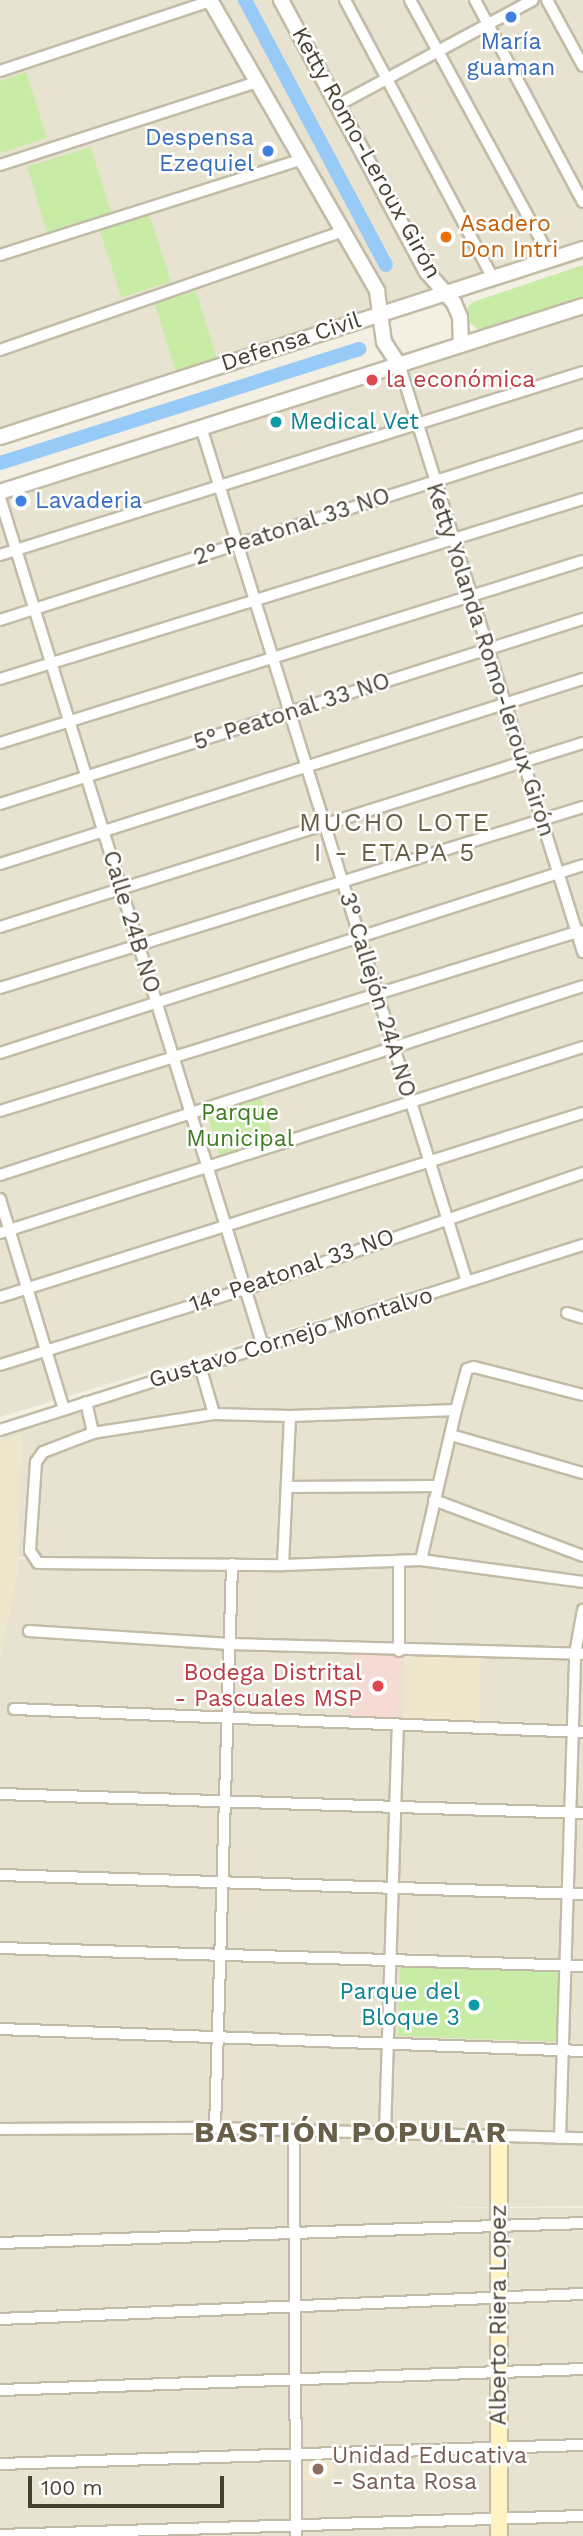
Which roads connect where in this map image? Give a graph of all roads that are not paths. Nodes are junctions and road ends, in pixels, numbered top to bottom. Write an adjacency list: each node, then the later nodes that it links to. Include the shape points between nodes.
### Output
1 (210, 0): 11 (street); 13 (street)
2 (281, 0): 14 (street, Ketty Romo-Leroux Girón)
3 (345, 0): 12 (street)
4 (410, 0): 9 (street)
5 (475, 0): 8 (street)
6 (533, 0): 8 (street)
7 (547, 0): 10 (street)
8 (488, 24): 9 (street); 17 (street)
9 (438, 51): 12 (street); 21 (street)
10 (583, 66)
11 (0, 71)
12 (387, 79): 14 (street); 22 (street)
13 (257, 82): 15 (street); 16 (street)
14 (338, 105): 23 (street, Ketty Romo-Leroux Girón, via 427,272)
15 (302, 159): 18 (street); 20 (street)
16 (0, 165)
17 (583, 202)
18 (344, 231): 25 (street, via 377,291); 27 (street)
19 (583, 249): 21 (street, Defensa Civil)
20 (0, 255)
21 (551, 259): 22 (street, Defensa Civil)
22 (493, 278): 23 (street, Defensa Civil)
23 (445, 292): 25 (street, Defensa Civil); 26 (street, Ketty Romo-Leroux Girón, via 460,317)
24 (583, 306): 26 (street)
25 (383, 312): 28 (street, via 384,342); 33 (street, Defensa Civil)
26 (461, 345): 28 (street)
27 (0, 350)
28 (400, 367): 30 (street, Ketty Yolanda Romo-leroux Girón); 31 (street)
29 (583, 372): 30 (street)
30 (415, 425): 34 (street, Ketty Yolanda Romo-leroux Girón); 35 (street)
31 (201, 427): 35 (street, 3° Callejón 24A NO); 36 (street)
32 (583, 434): 34 (street, 2° Peatonal 33 NO)
33 (0, 437)
34 (433, 482): 39 (street, Ketty Yolanda Romo-leroux Girón); 40 (street, 2° Peatonal 33 NO)
35 (220, 487): 40 (street, 3° Callejón 24A NO); 41 (street)
36 (0, 492)
37 (0, 498): 41 (street, Calle 24B NO)
38 (583, 499): 39 (street)
39 (452, 540): 44 (street, Ketty Yolanda Romo-leroux Girón); 45 (street)
40 (237, 545): 45 (street, 3° Callejón 24A NO); 46 (street, 2° Peatonal 33 NO)
41 (16, 550): 42 (street); 46 (street, Calle 24B NO)
42 (0, 555)
43 (583, 561): 44 (street)
44 (470, 597): 49 (street, Ketty Yolanda Romo-leroux Girón); 50 (street)
45 (256, 603): 50 (street, 3° Callejón 24A NO); 51 (street)
46 (33, 610): 48 (street, 2° Peatonal 33 NO); 51 (street, Calle 24B NO)
47 (583, 619): 49 (street, 5° Peatonal 33 NO)
48 (0, 620)
49 (486, 650): 54 (street, Ketty Yolanda Romo-leroux Girón); 55 (street, 5° Peatonal 33 NO)
50 (273, 660): 55 (street, 3° Callejón 24A NO); 56 (street)
51 (49, 663): 52 (street); 56 (street, Calle 24B NO)
52 (0, 679)
53 (583, 679): 54 (street)
54 (504, 704): 59 (street, Ketty Yolanda Romo-leroux Girón); 60 (street)
55 (290, 713): 60 (street, 3° Callejón 24A NO); 61 (street, 5° Peatonal 33 NO)
56 (68, 721): 57 (street); 61 (street, Calle 24B NO)
57 (0, 743)
58 (583, 743): 59 (street)
59 (522, 762): 64 (street, Ketty Yolanda Romo-leroux Girón); 65 (street)
60 (307, 768): 65 (street, 3° Callejón 24A NO); 66 (street)
61 (86, 778): 62 (street, 5° Peatonal 33 NO); 66 (street, Calle 24B NO)
62 (0, 804)
63 (583, 807): 64 (street)
64 (541, 820): 69 (street, Ketty Yolanda Romo-leroux Girón); 70 (street)
65 (324, 825): 70 (street, 3° Callejón 24A NO); 71 (street)
66 (103, 833): 67 (street); 71 (street, Calle 24B NO)
67 (0, 864)
68 (583, 865): 69 (street)
69 (558, 873): 73 (street, Ketty Yolanda Romo-leroux Girón); 74 (street)
70 (342, 883): 74 (street, 3° Callejón 24A NO); 75 (street)
71 (120, 888): 72 (street); 75 (street, Calle 24B NO)
72 (0, 927)
73 (580, 931): 76 (street, Ketty Yolanda Romo-leroux Girón); 79 (street)
74 (359, 936): 79 (street, 3° Callejón 24A NO); 80 (street)
75 (138, 945): 78 (street); 80 (street, Calle 24B NO)
76 (583, 952)
77 (583, 986): 81 (street)
78 (0, 988)
79 (377, 995): 81 (street, 3° Callejón 24A NO); 84 (street)
80 (155, 1000): 83 (street); 84 (street, Calle 24B NO)
81 (393, 1046): 85 (street, 3° Callejón 24A NO); 87 (street)
82 (583, 1047): 85 (street)
83 (0, 1053)
84 (174, 1059): 86 (street); 87 (street, Calle 24B NO)
85 (410, 1102): 89 (street, 3° Callejón 24A NO); 90 (street)
86 (0, 1111)
87 (190, 1111): 90 (street, Calle 24B NO); 92 (street)
88 (583, 1113): 89 (street)
89 (428, 1160): 94 (street, 3° Callejón 24A NO); 95 (street)
90 (208, 1167): 95 (street, Calle 24B NO); 96 (street)
91 (583, 1173): 94 (street, 14° Peatonal 33 NO)
92 (0, 1175)
93 (0, 1199): 96 (street)
94 (448, 1218): 98 (street, 3° Callejón 24A NO); 100 (street, 14° Peatonal 33 NO)
95 (226, 1225): 99 (street); 100 (street, Calle 24B NO)
96 (5, 1231): 99 (street)
97 (583, 1245): 98 (street, Gustavo Cornejo Montalvo)
98 (467, 1282): 104 (street, Gustavo Cornejo Montalvo)
99 (28, 1288): 101 (street); 105 (street)
100 (246, 1289): 104 (street, Calle 24B NO); 105 (street, 14° Peatonal 33 NO)
101 (0, 1297)
102 (567, 1313): 103 (street)
103 (583, 1318)
104 (263, 1346): 107 (street, Gustavo Cornejo Montalvo)
105 (43, 1349): 106 (street, 14° Peatonal 33 NO); 110 (street)
106 (0, 1365)
107 (200, 1366): 109 (street, Gustavo Cornejo Montalvo); 112 (street)
108 (583, 1395): 111 (street, via 474,1367 467,1369)
109 (86, 1402): 110 (street, Gustavo Cornejo Montalvo); 115 (street)
110 (64, 1410): 114 (street, Gustavo Cornejo Montalvo)
111 (456, 1410): 113 (street); 116 (street)
112 (214, 1414): 113 (street); 115 (street)
113 (290, 1416): 119 (street)
114 (0, 1430)
115 (93, 1433): 124 (street, via 38,1456 30,1551 38,1563)
116 (451, 1435): 117 (street); 118 (street)
117 (583, 1473)
118 (438, 1486): 119 (street); 120 (street)
119 (288, 1487): 125 (street)
120 (434, 1500): 121 (street); 122 (street)
121 (583, 1556)
122 (421, 1560): 123 (street); 126 (street)
123 (399, 1561): 125 (street); 130 (street)
124 (232, 1564): 125 (street); 129 (street)
125 (282, 1565)
126 (583, 1582)
127 (583, 1610): 131 (street)
128 (29, 1632): 129 (street)
129 (230, 1644): 130 (street); 133 (street)
130 (400, 1651): 131 (street)
131 (579, 1654): 135 (street)
132 (14, 1709): 133 (street)
133 (228, 1718): 134 (street); 137 (street)
134 (398, 1725): 135 (street); 138 (street)
135 (578, 1732): 139 (street)
136 (0, 1794): 137 (street)
137 (225, 1801): 138 (street); 142 (street)
138 (395, 1807): 139 (street); 143 (street)
139 (571, 1812): 140 (street); 144 (street)
140 (583, 1813)
141 (0, 1875): 142 (street)
142 (222, 1882): 143 (street); 147 (street)
143 (393, 1888): 144 (street); 148 (street)
144 (568, 1894): 145 (street); 149 (street)
145 (583, 1894)
146 (0, 1948): 147 (street)
147 (220, 1955): 148 (street); 152 (street)
148 (390, 1960): 149 (street); 153 (street)
149 (566, 1965): 150 (street); 154 (street)
150 (583, 1966)
151 (0, 2029): 152 (street)
152 (218, 2037): 153 (street); 156 (street)
153 (388, 2043): 154 (street); 159 (street)
154 (563, 2050): 155 (street); 161 (street)
155 (583, 2050)
156 (215, 2128): 157 (street); 158 (street)
157 (0, 2129)
158 (294, 2130): 159 (street); 165 (street)
159 (385, 2133): 160 (street)
160 (499, 2136): 161 (street); 164 (main road, Alberto Riera Lopez)
161 (561, 2138): 162 (street)
162 (583, 2138)
163 (583, 2223): 164 (street)
164 (499, 2226): 165 (street); 168 (main road, Alberto Riera Lopez)
165 (295, 2233): 166 (street); 169 (street)
166 (0, 2243)
167 (583, 2294): 168 (street)
168 (499, 2297): 169 (street); 172 (main road, Alberto Riera Lopez)
169 (295, 2304): 170 (street); 173 (street)
170 (0, 2319)
171 (583, 2369): 172 (street)
172 (499, 2372): 173 (street); 176 (main road, Alberto Riera Lopez)
173 (295, 2380): 174 (street); 177 (street)
174 (0, 2390)
175 (583, 2445): 176 (street)
176 (499, 2448): 177 (street); 180 (main road, Alberto Riera Lopez)
177 (296, 2455): 178 (street); 181 (street)
178 (0, 2464)
179 (583, 2516): 180 (street)
180 (499, 2519): 181 (street); 183 (main road, Alberto Riera Lopez)
181 (296, 2531): 182 (street)
182 (0, 2535)
183 (499, 2536)

